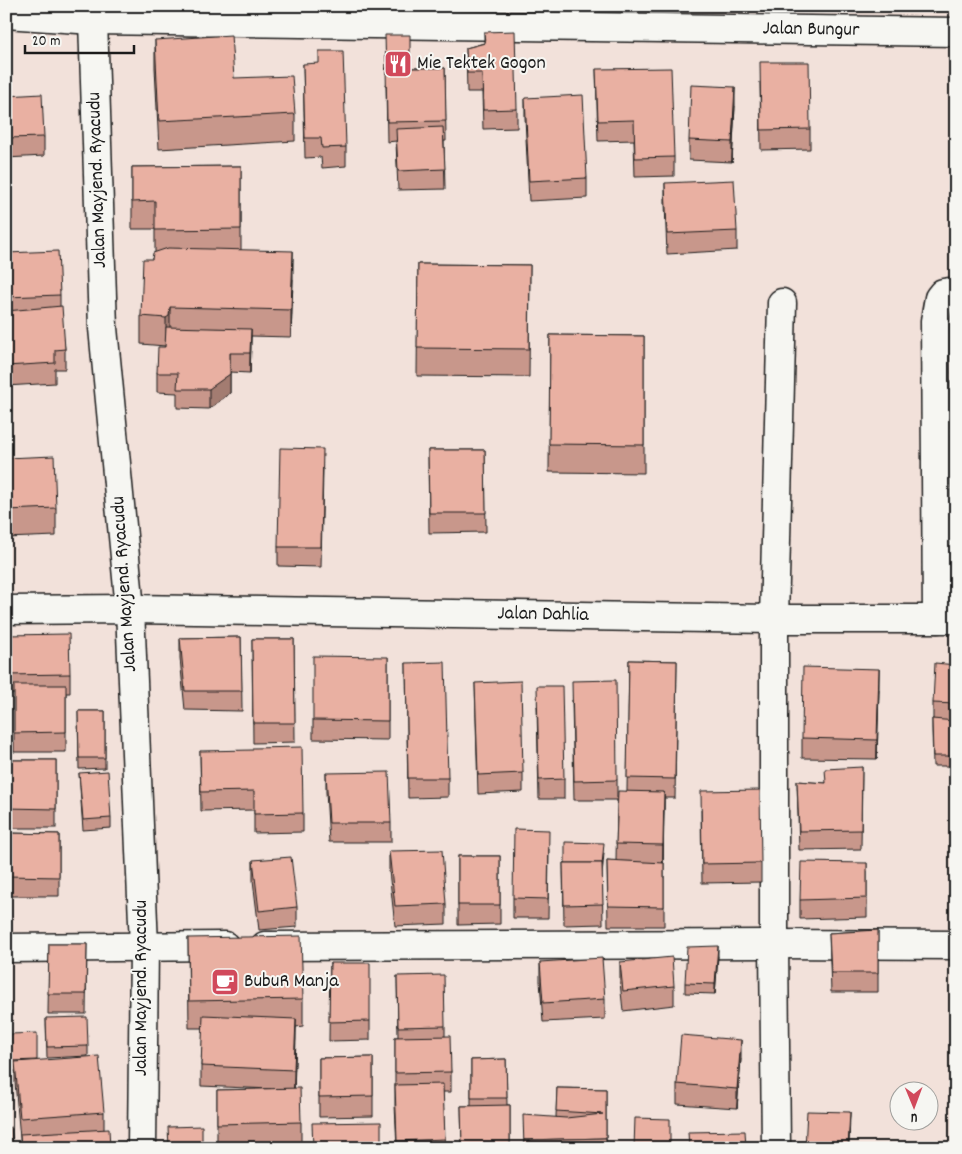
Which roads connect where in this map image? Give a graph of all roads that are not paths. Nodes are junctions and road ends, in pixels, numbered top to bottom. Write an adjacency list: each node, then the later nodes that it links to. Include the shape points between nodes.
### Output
1 (6, 14): 4 (street, Jalan Bungur)
2 (205, 14): 3 (street, Jalan Bungur); 4 (street, Jalan Bungur)
3 (815, 18): 5 (street, Jalan Bungur)
4 (93, 20): 8 (street, Jalan Mayjend. Ryacudu, via 103,328)
5 (956, 32)
6 (956, 291): 11 (street, via 943,293 938,298 935,321)
7 (782, 303): 10 (street)
8 (130, 609): 9 (street, Jalan Dahlia); 10 (street, Jalan Dahlia); 14 (street, Jalan Mayjend. Ryacudu)
9 (6, 610)
10 (774, 619): 11 (street, Jalan Dahlia); 12 (street)
11 (947, 619)
12 (774, 944): 13 (street); 14 (street); 17 (street)
13 (956, 945)
14 (144, 946): 15 (street); 16 (street, Jalan Mayjend. Ryacudu)
15 (6, 948)
16 (142, 1148)
17 (776, 1148)

